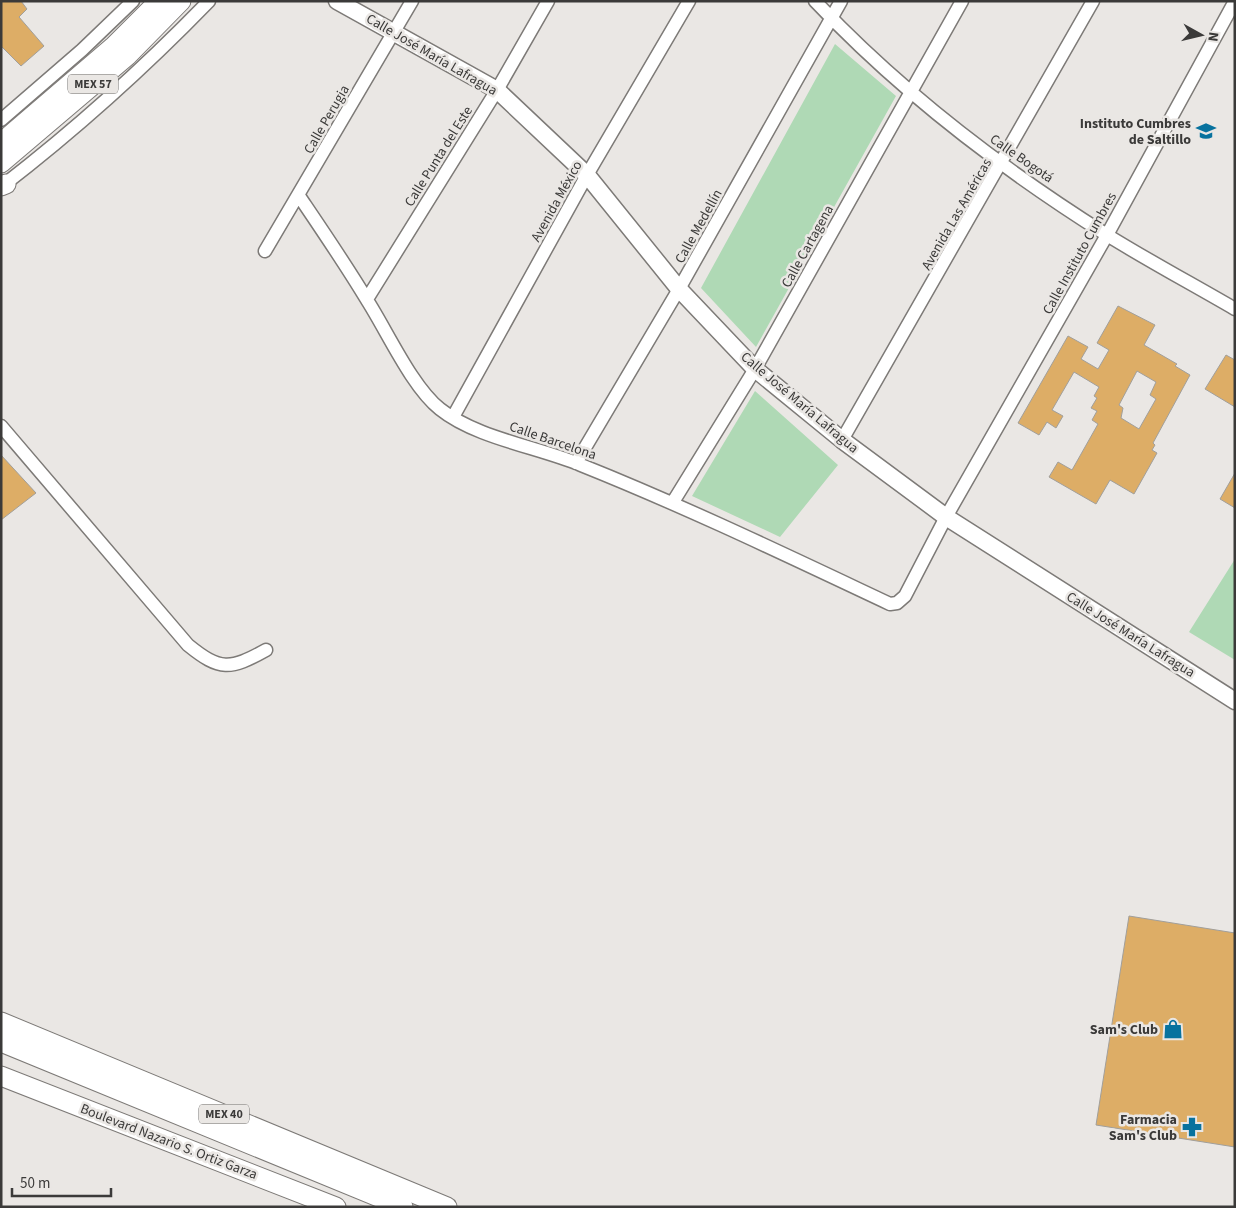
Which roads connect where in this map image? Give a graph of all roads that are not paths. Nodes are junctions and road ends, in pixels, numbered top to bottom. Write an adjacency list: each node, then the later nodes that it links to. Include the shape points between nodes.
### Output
1 (133, 1): 20 (street)
2 (159, 1): 21 (highway, MEX 57, via 114,46)
3 (181, 1): 22 (highway, MEX 57, via 127,56)
4 (187, 1): 16 (street, via 188,16)
5 (209, 1): 16 (street)
6 (337, 1): 17 (main road, Calle José María Lafragua)
7 (412, 1): 17 (street, Calle Perugia)
8 (548, 1): 18 (street, Calle Punta del Este)
9 (689, 1): 24 (street, Avenida México)
10 (816, 1): 15 (street, Calle Bogotá)
11 (842, 1): 15 (street, Calle Medellín)
12 (962, 1): 19 (street, Calle Cartagena)
13 (1093, 1): 23 (street, Avenida Las Américas)
14 (1234, 1): 27 (street, Calle Instituto Cumbres)
15 (832, 19): 19 (street, Calle Bogotá); 29 (street, Calle Medellín)
16 (184, 27): 25 (street, via 143,67)
17 (394, 31): 18 (main road, Calle José María Lafragua); 26 (street, Calle Perugia)
18 (497, 90): 24 (main road, Calle José María Lafragua); 30 (street, Calle Punta del Este)
19 (910, 92): 23 (street, Calle Bogotá); 32 (street, Calle Cartagena)
20 (1, 120)
21 (1, 143)
22 (1, 163)
23 (1002, 164): 27 (street, Calle Bogotá); 35 (street, Avenida Las Américas)
24 (587, 175): 29 (main road, Calle José María Lafragua); 33 (street, Avenida México)
25 (3, 186)
26 (299, 196): 28 (street, Calle Perugia); 30 (street, Calle Barcelona)
27 (1107, 235): 31 (street, Calle Bogotá); 38 (street, Calle Instituto Cumbres)
28 (265, 251)
29 (680, 289): 32 (main road, Calle José María Lafragua); 36 (street, Calle Medellín)
30 (367, 299): 33 (street, Calle Barcelona, via 430,400)
31 (1235, 309)
32 (755, 369): 35 (main road, Calle José María Lafragua); 37 (street, Calle Cartagena)
33 (453, 417): 36 (street, Calle Barcelona, via 484,432)
34 (1, 426): 40 (street, via 188,645 207,660 228,665 242,663)
35 (842, 440): 38 (main road, Calle José María Lafragua)
36 (576, 463): 37 (street, Calle Barcelona)
37 (673, 502): 39 (street, Calle Barcelona)
38 (946, 518): 39 (street, Calle Instituto Cumbres, via 905,596); 41 (main road, Calle José María Lafragua)
39 (890, 604)
40 (266, 650)
41 (1235, 701)
42 (1, 1022): 47 (highway, MEX 40)
43 (1, 1042): 46 (highway)
44 (1, 1076): 45 (highway, Boulevard Nazario S. Ortiz Garza)
45 (336, 1207)
46 (403, 1207)
47 (447, 1207)

